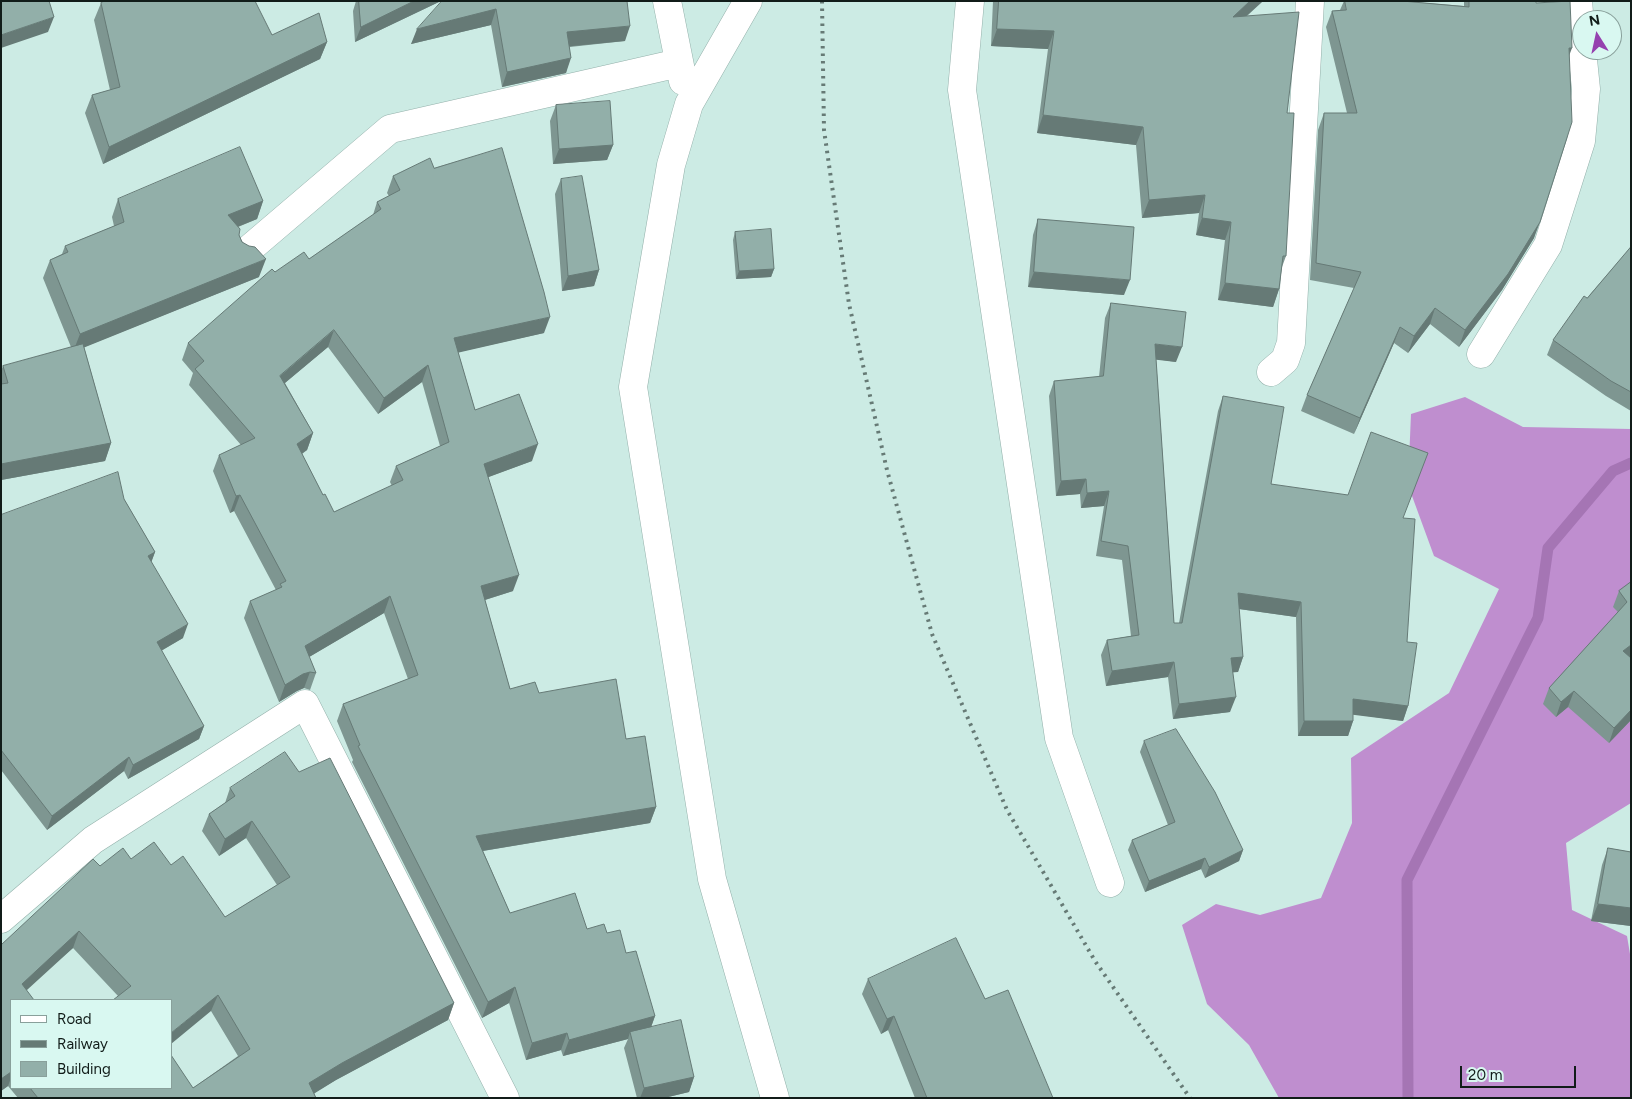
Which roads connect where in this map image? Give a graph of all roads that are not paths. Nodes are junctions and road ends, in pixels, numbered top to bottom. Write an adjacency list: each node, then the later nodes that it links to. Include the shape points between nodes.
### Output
1 (667, 1): 6 (street)
2 (748, 1): 7 (street)
3 (970, 1): 11 (street, via 962,90 1059,738)
4 (1310, 1): 10 (street, via 1291,343 1285,360)
5 (1583, 60): 9 (street, via 1586,89 1581,141 1548,245)
6 (679, 63): 7 (street); 8 (street, via 390,129)
7 (688, 104): 14 (street, via 671,165 633,386 712,879)
8 (248, 250)
9 (1482, 354)
10 (1271, 372)
11 (1110, 883)
12 (1, 919): 13 (street, via 93,840 304,704)
13 (505, 1098)
14 (774, 1098)

